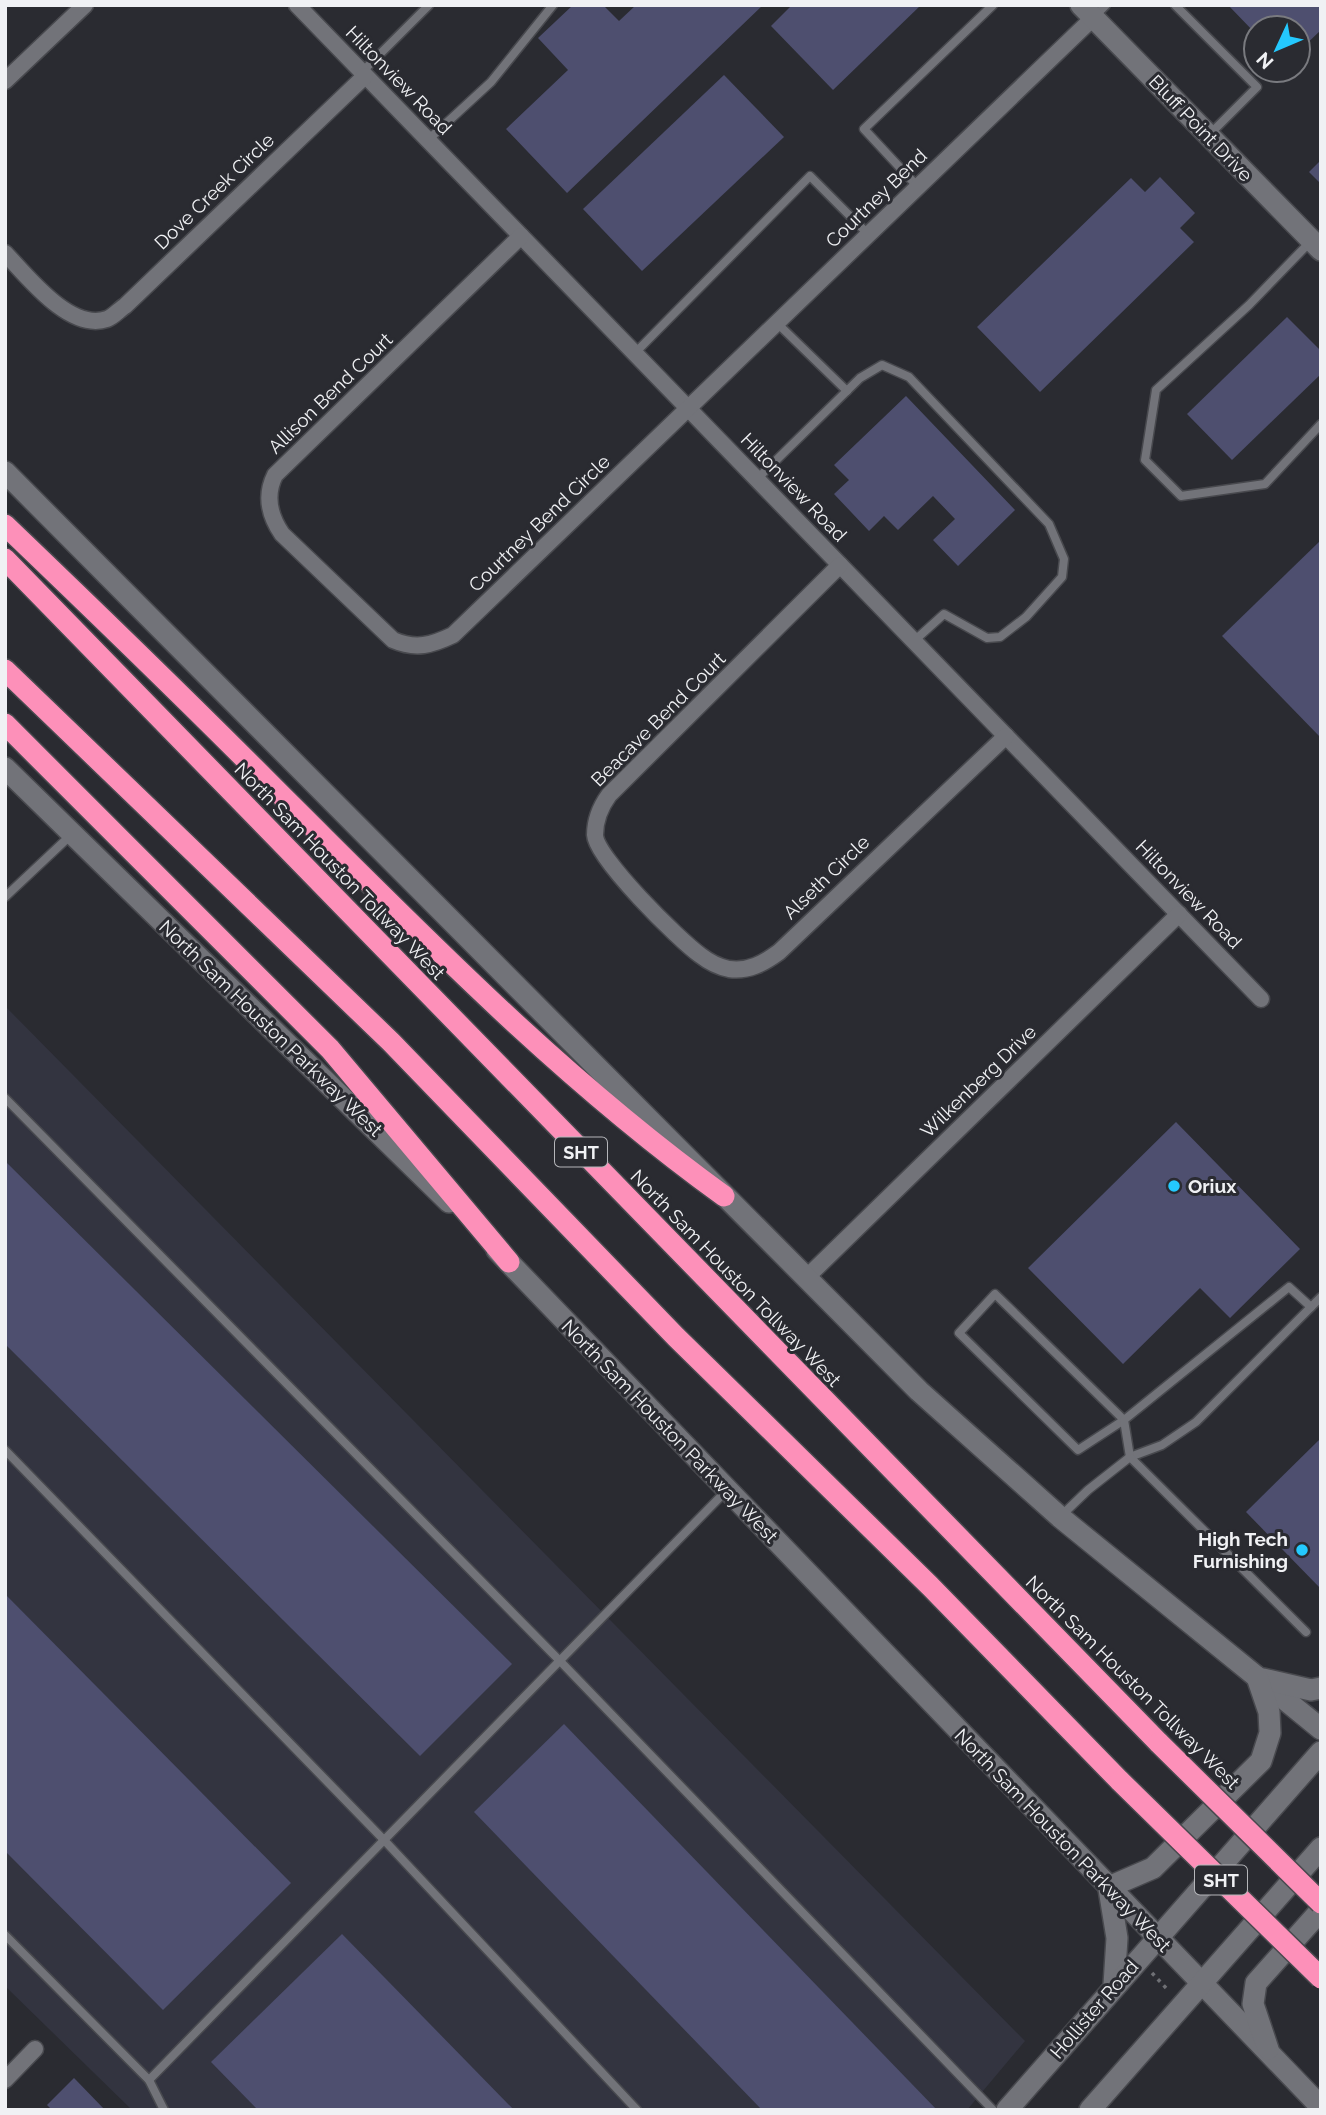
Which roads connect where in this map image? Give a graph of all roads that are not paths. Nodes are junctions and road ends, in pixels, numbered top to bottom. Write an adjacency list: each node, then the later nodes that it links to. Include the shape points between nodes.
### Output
1 (86, 5): 9 (street)
2 (297, 5): 8 (street, Hiltonview Road)
3 (429, 5): 8 (lane)
4 (553, 5): 11 (lane, via 491,82)
5 (993, 5): 12 (lane, via 864,130)
6 (1175, 5): 10 (lane, via 1257,88)
7 (1094, 9): 10 (main road, Bluff Point Drive); 12 (street, Courtney Bend)
8 (363, 74): 11 (street, Hiltonview Road); 16 (street, Dove Creek Circle, via 107,319 83,318 55,305)
9 (5, 80)
10 (1209, 135): 15 (main road, Bluff Point Drive)
11 (428, 140): 14 (street, Hiltonview Road)
12 (918, 187): 13 (street, Courtney Bend)
13 (869, 235): 17 (street, Courtney Bend); 18 (lane, via 810,176)
14 (521, 236): 18 (street, Hiltonview Road); 28 (street, Allison Bend Court, via 275,475 268,489 272,520 282,534 393,640)
15 (1316, 245): 21 (lane, via 1156,390 1145,460 1181,496 1265,484)
16 (5, 253)
17 (777, 323): 19 (lane); 20 (street, Courtney Bend)
18 (635, 353): 20 (street, Hiltonview Road)
19 (847, 391): 23 (lane); 27 (lane, via 883,365 909,377 1049,524 1064,559 1062,577 1026,617 1000,637 987,638 944,614)
20 (688, 408): 23 (street, Hiltonview Road); 28 (street, Courtney Bend Circle, via 453,635 432,645)
21 (1321, 424)
22 (5, 472): 39 (main road)
23 (757, 479): 26 (street, Hiltonview Road)
24 (5, 525): 39 (highway, via 416,932 656,1147)
25 (5, 559): 55 (highway, North Sam Houston Tollway West / SHT, bridge)
26 (840, 565): 27 (street, Hiltonview Road); 36 (street, Beacave Bend Court, via 600,808 595,836 609,864)
27 (914, 641): 31 (street, Hiltonview Road)
28 (408, 647)
29 (5, 670): 64 (highway, SHT, bridge, via 391,1042 676,1337)
30 (5, 723): 40 (highway, via 330,1049)
31 (1006, 736): 35 (street, Hiltonview Road); 36 (street, Alseth Circle, via 764,963 731,969 715,964)
32 (5, 768): 33 (main road, North Sam Houston Parkway West)
33 (73, 834): 34 (lane); 40 (main road, North Sam Houston Parkway West)
34 (5, 897)
35 (1179, 914): 37 (street, Hiltonview Road); 41 (street, Wilkenberg Drive)
36 (661, 917)
37 (1261, 999)
38 (5, 1098): 50 (lane)
39 (724, 1196): 41 (main road)
40 (509, 1262): 47 (main road, North Sam Houston Parkway West)
41 (807, 1278): 48 (main road, via 919,1391)
42 (1321, 1297): 43 (lane)
43 (1311, 1307): 44 (lane, via 1289,1287); 46 (lane, via 1196,1422 1162,1445)
44 (1124, 1420): 44 (lane, via 1078,1450 959,1333 995,1294); 46 (lane)
45 (5, 1450): 56 (lane)
46 (1130, 1457): 48 (lane); 49 (lane)
47 (727, 1491): 50 (lane); 58 (main road, North Sam Houston Parkway West)
48 (1060, 1517): 51 (main road)
49 (1306, 1632)
50 (560, 1661): 56 (lane); 74 (lane)
51 (1257, 1677): 52 (main road, via 1311,1690); 53 (main road); 58 (main road, via 1269,1712 1270,1733 1261,1761 1153,1868)
52 (1321, 1688)
53 (1321, 1729)
54 (1321, 1752): 63 (main road, Hollister Road)
55 (1237, 1820): 59 (highway, bridge); 60 (highway, North Sam Houston Tollway West / SHT, bridge)
56 (384, 1840): 70 (lane); 73 (lane)
57 (1321, 1848): 65 (main road)
58 (1109, 1887): 63 (main road, North Sam Houston Parkway West); 66 (main road, via 1117,1938)
59 (1321, 1887)
60 (1321, 1903)
61 (1321, 1910): 68 (main road, via 1256,1983 1253,2004)
62 (5, 1935): 70 (lane)
63 (1156, 1937): 65 (main road, North Sam Houston Parkway West); 66 (main road, Hollister Road)
64 (1321, 1978)
65 (1200, 1983): 68 (main road, North Sam Houston Parkway West); 76 (main road)
66 (1114, 1985): 75 (main road, Hollister Road)
67 (36, 2049): 69 (street)
68 (1270, 2055): 71 (main road, North Sam Houston Parkway West)
69 (5, 2080)
70 (149, 2080): 72 (lane)
71 (1321, 2107)
72 (164, 2110)
73 (637, 2110)
74 (993, 2110)
75 (1007, 2110)
76 (1090, 2110)

